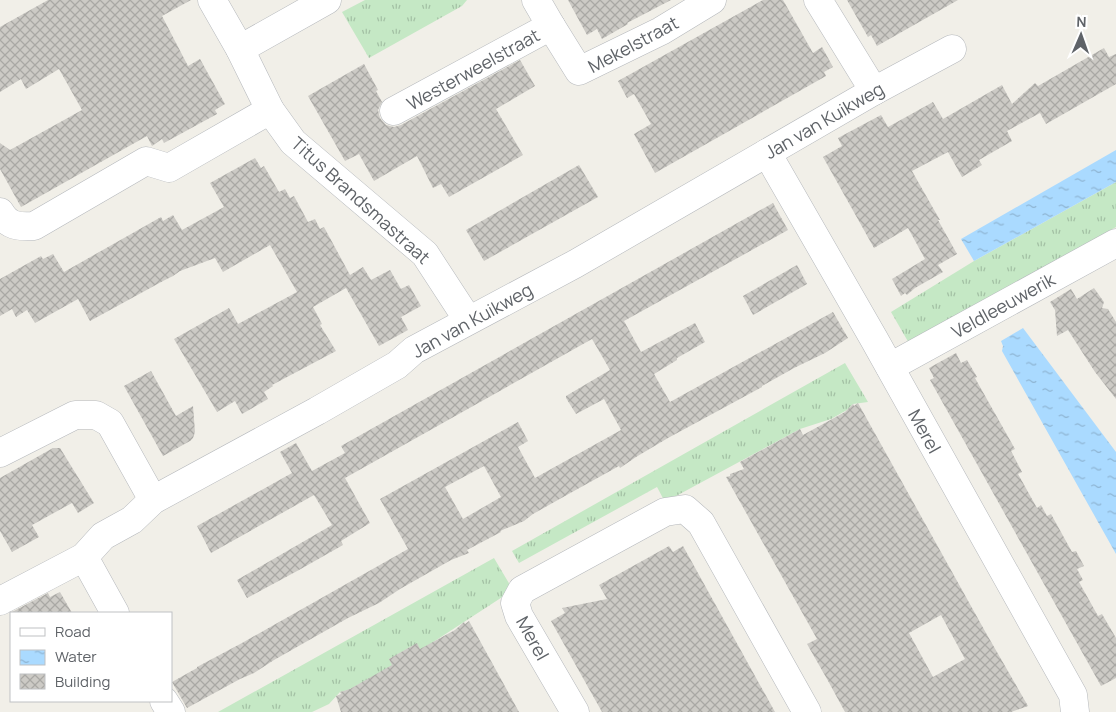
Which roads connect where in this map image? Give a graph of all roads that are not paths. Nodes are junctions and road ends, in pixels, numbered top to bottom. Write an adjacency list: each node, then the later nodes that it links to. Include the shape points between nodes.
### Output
1 (212, 0): 7 (street, Titus Brandsmastraat)
2 (327, 0): 7 (street)
3 (536, 0): 6 (street, Westerweelstraat)
4 (712, 0): 9 (street, Mekelstraat, via 660,31)
5 (818, 0): 10 (street)
6 (551, 26): 9 (street, Westerweelstraat); 12 (street, Westerweelstraat)
7 (240, 49): 11 (street, Titus Brandsmastraat)
8 (952, 49): 10 (street, Jan van Kuikweg)
9 (579, 72)
10 (874, 91): 13 (street, Jan van Kuikweg)
11 (270, 110): 14 (street, via 169,168 146,161 34,226 18,227 4,219); 16 (street, Titus Brandsmastraat, via 293,142 425,254)
12 (394, 111)
13 (767, 152): 16 (street, Jan van Kuikweg, via 574,264); 17 (street, Merel)
14 (0, 212)
15 (1116, 243): 17 (street, Veldleeuwerik)
16 (468, 320): 19 (street, Jan van Kuikweg, via 414,350 397,365)
17 (890, 367): 25 (street, Merel, via 1073,695)
18 (0, 452): 19 (street, via 75,415 96,415 110,423)
19 (153, 500): 20 (street, Jan van Kuikweg, via 132,520 103,536)
20 (84, 556): 21 (street, Jan van Kuikweg); 22 (street)
21 (0, 601)
22 (114, 612)
23 (575, 712): 24 (street, Merel, via 519,616 515,602 522,590 665,512 685,509 701,523)
24 (807, 712)
25 (1075, 712)

